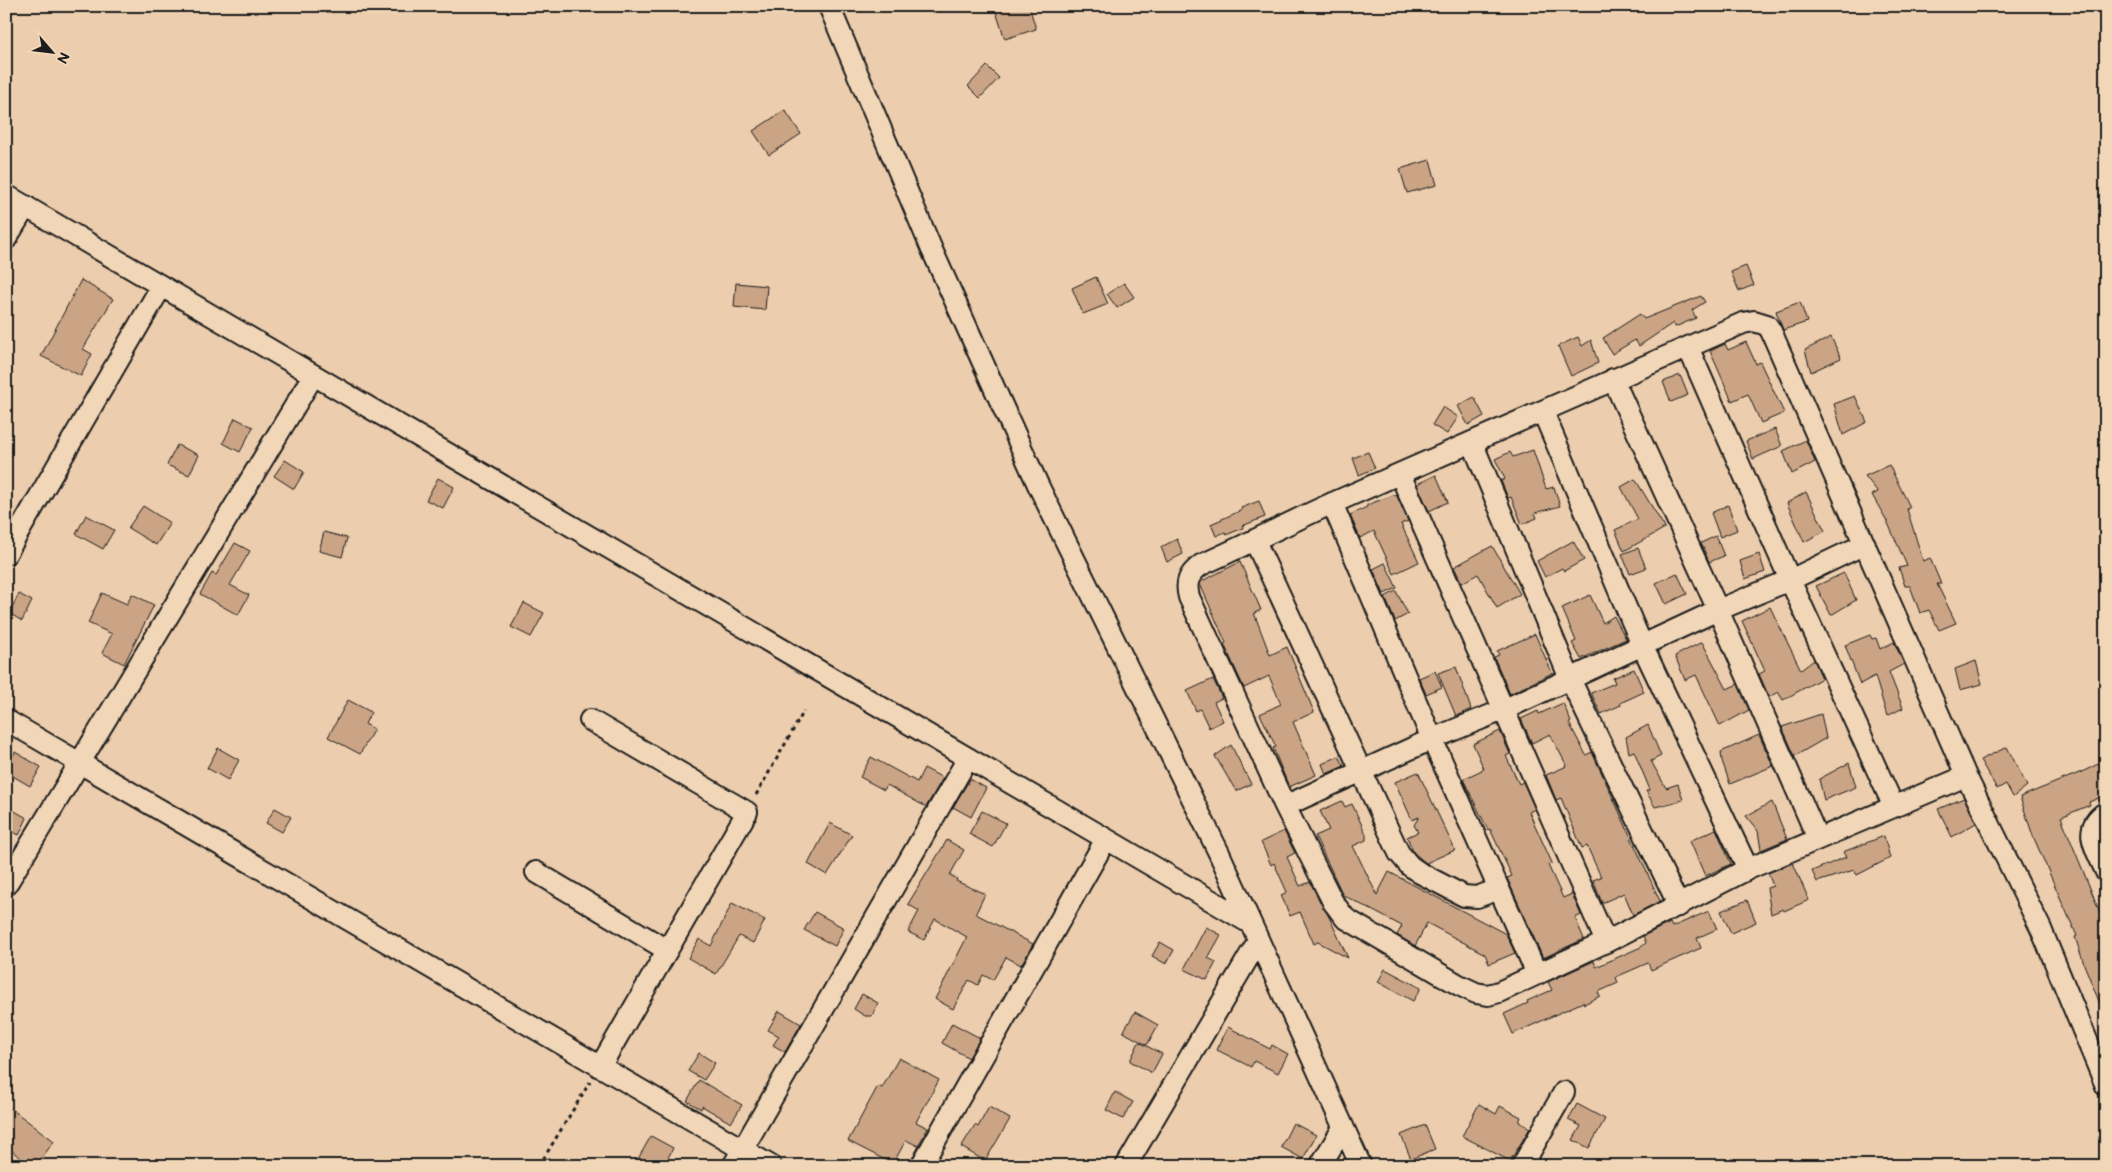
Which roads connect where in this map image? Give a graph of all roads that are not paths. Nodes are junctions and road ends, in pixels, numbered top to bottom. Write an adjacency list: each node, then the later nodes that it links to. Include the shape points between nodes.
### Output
1 (829, 6): 39 (street, via 932,250 1039,488 1218,853)
2 (6, 195): 3 (street)
3 (26, 206): 4 (street); 5 (street)
4 (6, 239)
5 (161, 287): 7 (street); 15 (street)
6 (1688, 347): 8 (street); 14 (street, via 1743,323 1754,321 1767,325); 16 (street)
7 (313, 376): 24 (street); 25 (street)
8 (1613, 379): 9 (street); 17 (street)
9 (1543, 412): 10 (street); 18 (street)
10 (1472, 442): 11 (street); 19 (street)
11 (1400, 474): 12 (street); 20 (street)
12 (1332, 503): 13 (street); 23 (street)
13 (1255, 541): 26 (street); 28 (street, via 1201,564 1193,571 1186,587)
14 (1865, 544): 16 (street); 27 (street)
15 (6, 554)
16 (1790, 580): 17 (street); 29 (street)
17 (1718, 610): 18 (street); 32 (street)
18 (1642, 645): 19 (street); 33 (street)
19 (1570, 679): 20 (street); 38 (street)
20 (1503, 710): 23 (street); 41 (street)
21 (6, 720): 25 (street)
22 (590, 720): 42 (street, via 747,812)
23 (1432, 739): 26 (street); 37 (street)
24 (968, 758): 31 (street); 48 (street)
25 (80, 764): 36 (street); 44 (street)
26 (1360, 771): 28 (street); 37 (street, via 1399,853 1410,866 1464,896 1477,897)
27 (1966, 776): 29 (street); 45 (street, via 2041,929)
28 (1285, 806): 43 (street, via 1333,902 1346,918 1476,993 1500,992)
29 (1894, 807): 32 (street)
30 (2106, 812): 35 (street, via 2098,817 2091,829)
31 (1106, 839): 39 (street); 50 (street)
32 (1818, 839): 33 (street)
33 (1748, 869): 38 (street)
34 (536, 872): 42 (street)
35 (2106, 872)
36 (6, 885)
37 (1499, 889): 43 (street)
38 (1679, 906): 41 (street)
39 (1248, 922): 40 (street)
40 (1258, 942): 47 (street); 51 (street)
41 (1606, 942): 43 (street)
42 (667, 950): 44 (street)
43 (1538, 974)
44 (600, 1066): 48 (street)
45 (2106, 1086)
46 (1564, 1092): 54 (street)
47 (1343, 1128): 52 (street); 53 (street)
48 (738, 1158): 49 (street)
49 (770, 1166)
50 (921, 1166)
51 (1126, 1166)
52 (1320, 1166)
53 (1361, 1166)
54 (1522, 1166)

